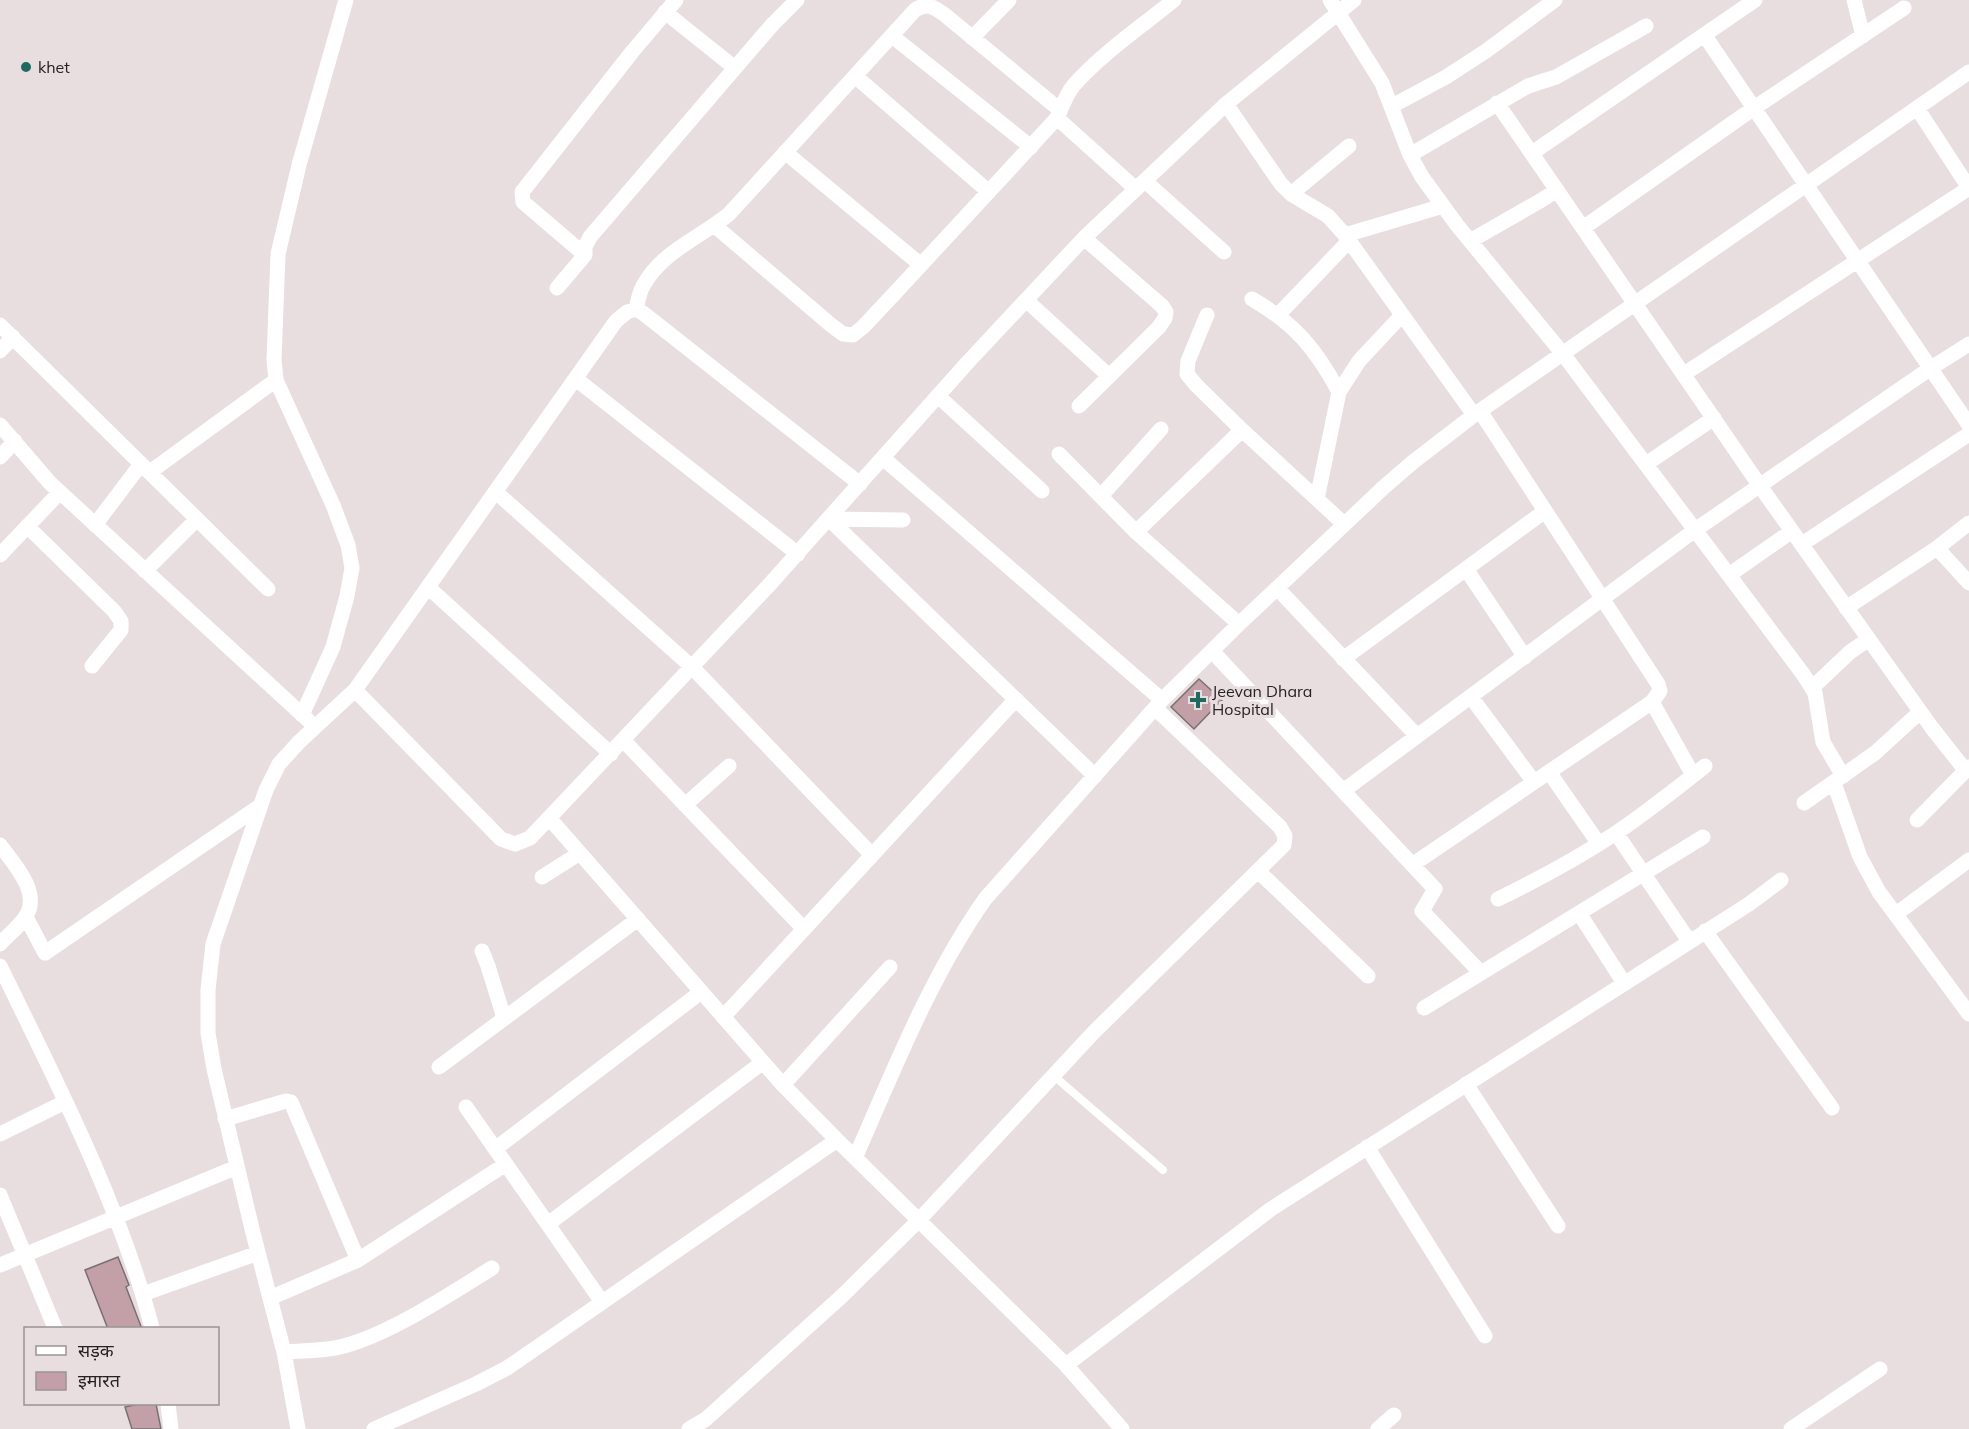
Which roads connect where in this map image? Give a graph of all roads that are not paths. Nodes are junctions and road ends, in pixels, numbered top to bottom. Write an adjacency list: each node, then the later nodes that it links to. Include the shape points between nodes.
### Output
1 (346, 0): 65 (street, via 278,254 273,360)
2 (676, 0): 12 (street)
3 (797, 0): 18 (street)
4 (1009, 0): 17 (street)
5 (1174, 0): 26 (street, via 1073,86)
6 (1354, 0): 10 (street)
7 (1555, 0): 23 (street, via 1486,51)
8 (1755, 0): 15 (street)
9 (1854, 0): 16 (street)
10 (1335, 6): 22 (street); 23 (street)
11 (1904, 8): 16 (street)
12 (665, 12): 18 (street); 45 (street, via 522,192 523,202)
13 (1646, 26): 21 (street, via 1556,77 1528,86)
14 (892, 36): 17 (street, via 915,10 926,5 933,6); 20 (street); 28 (street)
15 (1705, 36): 24 (street); 30 (street)
16 (1863, 36): 24 (street)
17 (972, 38): 26 (street)
18 (735, 68): 45 (street, via 590,237)
19 (1969, 72): 25 (street)
20 (855, 76): 29 (street); 36 (street)
21 (1497, 103): 30 (street); 31 (street)
22 (1226, 104): 33 (street); 37 (street)
23 (1392, 106): 31 (street)
24 (1754, 108): 32 (street); 40 (street)
25 (1917, 108): 32 (street); 34 (street)
26 (1059, 114): 28 (street); 33 (street)
27 (1349, 146): 37 (street)
28 (1030, 147): 36 (street)
29 (785, 152): 39 (street); 47 (street)
30 (1532, 153): 35 (street)
31 (1410, 155): 38 (street)
32 (1807, 184): 46 (street); 51 (street)
33 (1140, 185): 41 (street); 44 (street)
34 (1969, 188): 46 (street)
35 (1557, 190): 40 (street); 43 (street)
36 (989, 192): 47 (street)
37 (1291, 194): 42 (street, via 1328,216)
38 (1443, 206): 42 (street); 43 (street)
39 (715, 226): 47 (street, via 843,334 853,335 863,327); 52 (street, via 666,258 642,288)
40 (1583, 228): 51 (street)
41 (1084, 238): 50 (street); 63 (street, via 1166,312 1159,327)
42 (1347, 238): 54 (street); 55 (street)
43 (1470, 241): 60 (street)
44 (1224, 252)
45 (585, 255): 48 (street)
46 (1858, 260): 61 (street); 62 (street)
47 (921, 265)
48 (558, 288)
49 (1252, 299): 54 (street)
50 (1026, 300): 63 (street); 67 (street)
51 (1635, 304): 60 (street); 62 (street)
52 (636, 309): 64 (street, via 616,321); 82 (street)
53 (1207, 315): 74 (street, via 1188,361 1187,374)
54 (1278, 315): 66 (street, via 1303,337)
55 (1402, 315): 66 (street, via 1359,360); 69 (street)
56 (0, 325): 57 (street)
57 (13, 337): 59 (street); 81 (street)
58 (1969, 344): 61 (street)
59 (0, 351)
60 (1563, 354): 69 (street); 80 (street)
61 (1931, 368): 72 (street); 83 (street)
62 (1684, 375): 70 (street)
63 (1109, 376): 68 (street)
64 (576, 379): 86 (street); 102 (street)
65 (276, 380): 81 (street); 127 (street, via 333,505 352,568 333,647)
66 (1339, 392): 88 (street)
67 (938, 396): 79 (street); 84 (street)
68 (1079, 406)
69 (1477, 413): 89 (street); 94 (street, via 1413,462)
70 (1714, 418): 80 (street); 83 (street)
71 (0, 425): 76 (street)
72 (1969, 425)
73 (1161, 429): 87 (street)
74 (1242, 430): 88 (street); 99 (street)
75 (1969, 434): 100 (street)
76 (15, 441): 78 (street); 85 (street)
77 (1059, 454): 87 (street)
78 (0, 457)
79 (883, 458): 82 (street); 125 (street)
80 (1646, 464): 97 (street)
81 (146, 468): 90 (street); 95 (street)
82 (860, 484): 91 (street)
83 (1760, 486): 97 (street); 98 (street)
84 (1042, 491)
85 (60, 492): 95 (street); 96 (street)
86 (496, 492): 108 (street); 119 (street)
87 (1101, 496): 99 (street)
88 (1317, 499): 94 (street)
89 (1545, 511): 104 (street); 111 (street)
90 (197, 519): 105 (street); 110 (street)
91 (829, 519): 92 (street); 102 (street); 123 (street)
92 (903, 520)
93 (1969, 523): 101 (street)
94 (1344, 524): 109 (street)
95 (95, 525): 105 (street)
96 (27, 526): 103 (street); 118 (street, via 121,621 121,630)
97 (1695, 530): 106 (street); 111 (street)
98 (1792, 531): 100 (street); 106 (street)
99 (1136, 532): 113 (street)
100 (1802, 544): 112 (street)
101 (1937, 548): 107 (street); 112 (street)
102 (798, 554): 119 (street)
103 (0, 555)
104 (1466, 569): 116 (street); 117 (street)
105 (145, 571): 127 (street)
106 (1729, 575): 121 (street)
107 (1969, 583)
108 (428, 587): 120 (street); 131 (street)
109 (1277, 588): 113 (street); 117 (street)
110 (268, 589)
111 (1603, 599): 116 (street); 124 (street, via 1658,684 1660,691)
112 (1846, 608): 114 (street)
113 (1239, 624): 115 (street)
114 (1869, 639): 121 (street, via 1813,687); 126 (street)
115 (1212, 651): 125 (street); 138 (street)
116 (1525, 657): 122 (street)
117 (1343, 659): 129 (street)
118 (92, 666)
119 (692, 668): 130 (street); 149 (street)
120 (355, 690): 128 (street); 142 (street, via 501,839 515,844 530,838)
121 (1815, 693): 136 (street, via 1823,742)
122 (1471, 697): 129 (street); 137 (street)
123 (1016, 699): 135 (street); 149 (street)
124 (1652, 702): 134 (street); 144 (street, via 1699,770)
125 (1159, 704): 135 (street); 152 (street, via 1286,836 1284,845)
126 (1920, 712): 133 (street); 136 (street, via 1875,753)
127 (302, 715): 128 (street)
128 (315, 726): 141 (street, via 279,764)
129 (1417, 736): 138 (street)
130 (623, 740): 131 (street); 140 (street)
131 (611, 754): 142 (street)
132 (729, 766): 140 (street)
133 (1968, 769): 143 (street)
134 (1549, 772): 137 (street); 146 (street)
135 (1095, 777): 189 (street, via 1008,872 965,928 934,982)
136 (1838, 779): 139 (street); 158 (street, via 1860,857)
137 (1534, 782): 151 (street)
138 (1343, 791): 151 (street)
139 (1804, 803)
140 (685, 805): 161 (street)
141 (260, 806): 159 (street, via 45,952); 184 (street, via 213,944 208,1033)
142 (550, 819): 148 (street)
143 (1917, 820)
144 (1616, 833): 146 (street); 153 (street)
145 (1703, 837): 153 (street)
146 (1599, 844): 156 (street)
147 (0, 845): 159 (street, via 29,891 31,904)
148 (580, 853): 154 (street); 160 (street)
149 (872, 855): 161 (street)
150 (1969, 860): 158 (street)
151 (1412, 865): 168 (street, via 1435,889 1422,911)
152 (1258, 871): 169 (street); 178 (street)
153 (1643, 873): 157 (street); 163 (street)
154 (542, 878)
155 (1781, 880): 162 (street)
156 (1498, 899)
157 (1579, 913): 168 (street); 170 (street)
158 (1896, 915): 173 (street)
159 (26, 917): 164 (street)
160 (638, 919): 171 (street); 175 (street)
161 (804, 929): 174 (street)
162 (1705, 931): 163 (street); 183 (street)
163 (1689, 941): 170 (street)
164 (0, 944)
165 (482, 951): 175 (street)
166 (0, 966): 181 (street)
167 (890, 967): 180 (street)
168 (1481, 973): 172 (street)
169 (1368, 976)
170 (1624, 983): 179 (street)
171 (701, 992): 174 (street); 188 (street)
172 (1424, 1008)
173 (1969, 1014)
174 (723, 1017): 176 (street)
175 (504, 1018): 177 (street)
176 (763, 1062): 180 (street); 196 (street)
177 (439, 1066)
178 (1054, 1076): 192 (lane); 195 (street)
179 (1466, 1084): 187 (street); 197 (street)
180 (783, 1085): 186 (street)
181 (65, 1102): 185 (street); 194 (street)
182 (466, 1107): 188 (street)
183 (1832, 1108)
184 (225, 1119): 191 (street); 200 (street, via 291,1102)
185 (0, 1134)
186 (837, 1140): 189 (street); 205 (street)
187 (1367, 1147): 208 (street); 210 (street, via 1271,1209)
188 (495, 1149): 190 (street)
189 (855, 1158): 195 (street)
190 (506, 1164): 196 (street); 200 (street)
191 (237, 1167): 194 (street); 198 (street)
192 (1162, 1170)
193 (0, 1195): 199 (street)
194 (116, 1218): 199 (street); 203 (street)
195 (919, 1220): 210 (street); 217 (street, via 834,1304 706,1419)
196 (548, 1224): 205 (street)
197 (1558, 1226)
198 (258, 1253): 203 (street); 204 (street)
199 (25, 1256): 201 (street); 206 (street)
200 (358, 1260): 204 (street)
201 (0, 1265)
202 (492, 1268): 209 (street, via 360,1341 334,1348)
203 (143, 1293): 207 (street)
204 (270, 1298): 209 (street)
205 (602, 1302): 216 (street, via 507,1368)
206 (54, 1327)
207 (152, 1327)
208 (1485, 1336)
209 (284, 1352): 215 (street)
210 (1066, 1365): 218 (street)
211 (1880, 1369): 220 (street)
212 (168, 1405): 214 (street)
213 (1394, 1415): 219 (street)
214 (171, 1429)
215 (298, 1429)
216 (374, 1429)
217 (689, 1429)
218 (1122, 1429)
219 (1378, 1429)
220 (1791, 1429)

